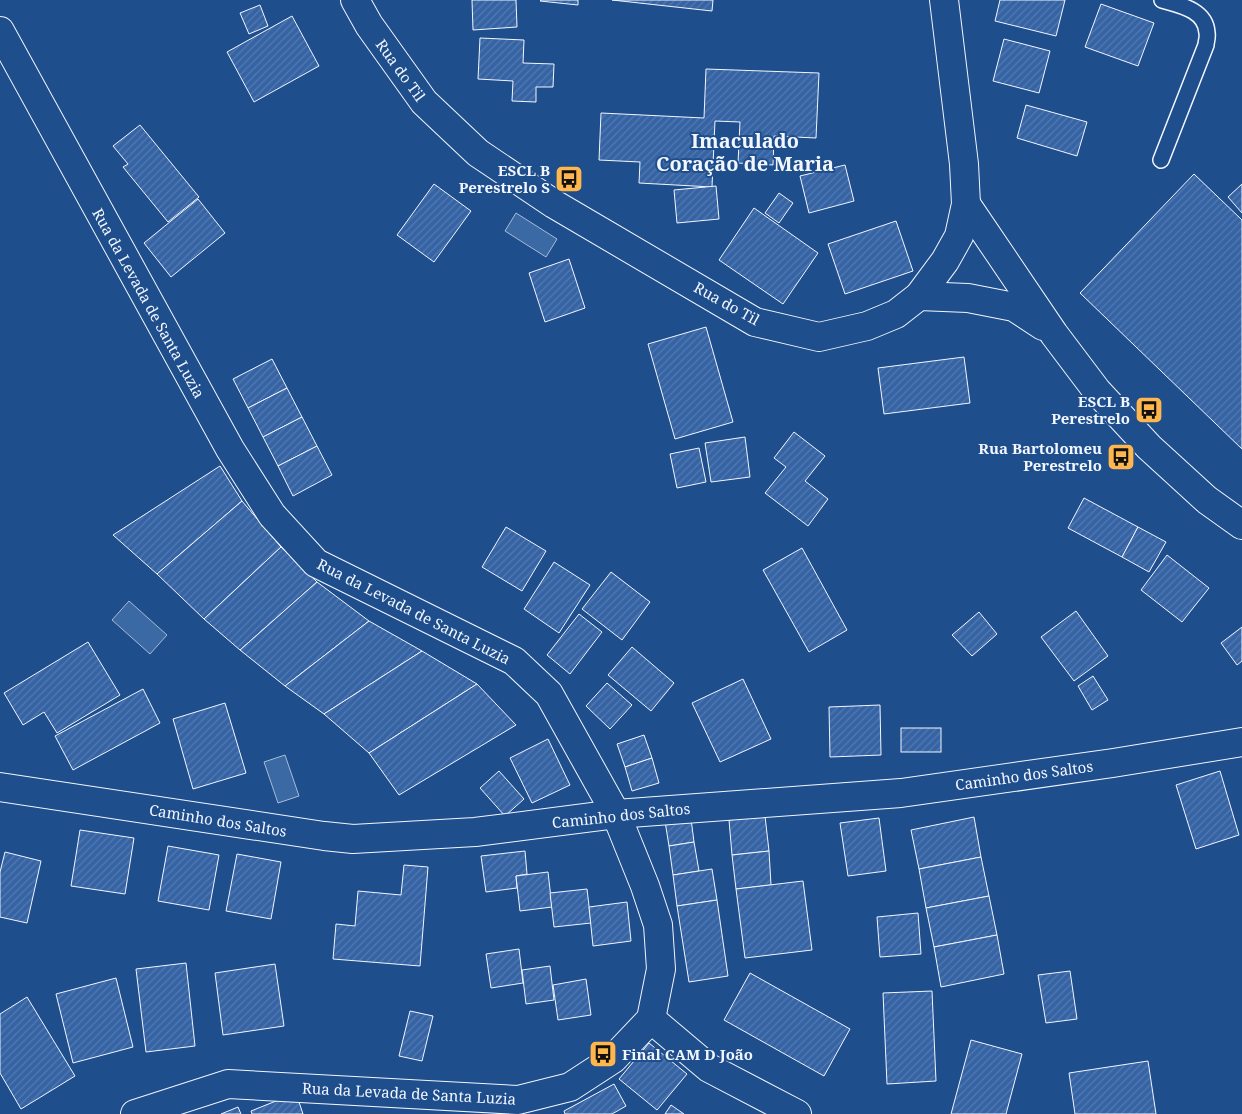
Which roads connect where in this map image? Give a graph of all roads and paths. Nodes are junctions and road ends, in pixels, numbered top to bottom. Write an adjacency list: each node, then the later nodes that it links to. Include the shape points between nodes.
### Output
1 (355, 0): 7 (street, Rua do Til, via 424,102 478,153 554,204 755,322 819,337 868,326 896,314)
2 (944, 0): 6 (street, Rua do Til)
3 (1162, 0): 5 (lane, via 1194,12 1205,24 1208,34)
4 (0, 31): 12 (street, Rua da Levada de Santa Luzia, via 230,449 272,515 316,563 514,661 549,694)
5 (1161, 160)
6 (966, 204): 7 (street, Rua do Til, via 959,236 945,261); 8 (street)
7 (918, 296): 8 (street, via 968,298 1014,307)
8 (1054, 334): 9 (street, via 1097,391 1149,447 1207,500)
9 (1242, 525)
10 (1242, 742): 12 (street, Caminho dos Saltos, via 900,793)
11 (0, 787): 12 (street, Caminho dos Saltos, via 353,839 475,832)
12 (616, 814): 13 (street, Rua da Levada de Santa Luzia, via 658,925 661,969)
13 (651, 1019): 14 (street, Rua da Levada de Santa Luzia, via 613,1059 570,1087 518,1100 228,1084); 15 (street, via 709,1068)
14 (135, 1114)
15 (797, 1114)

